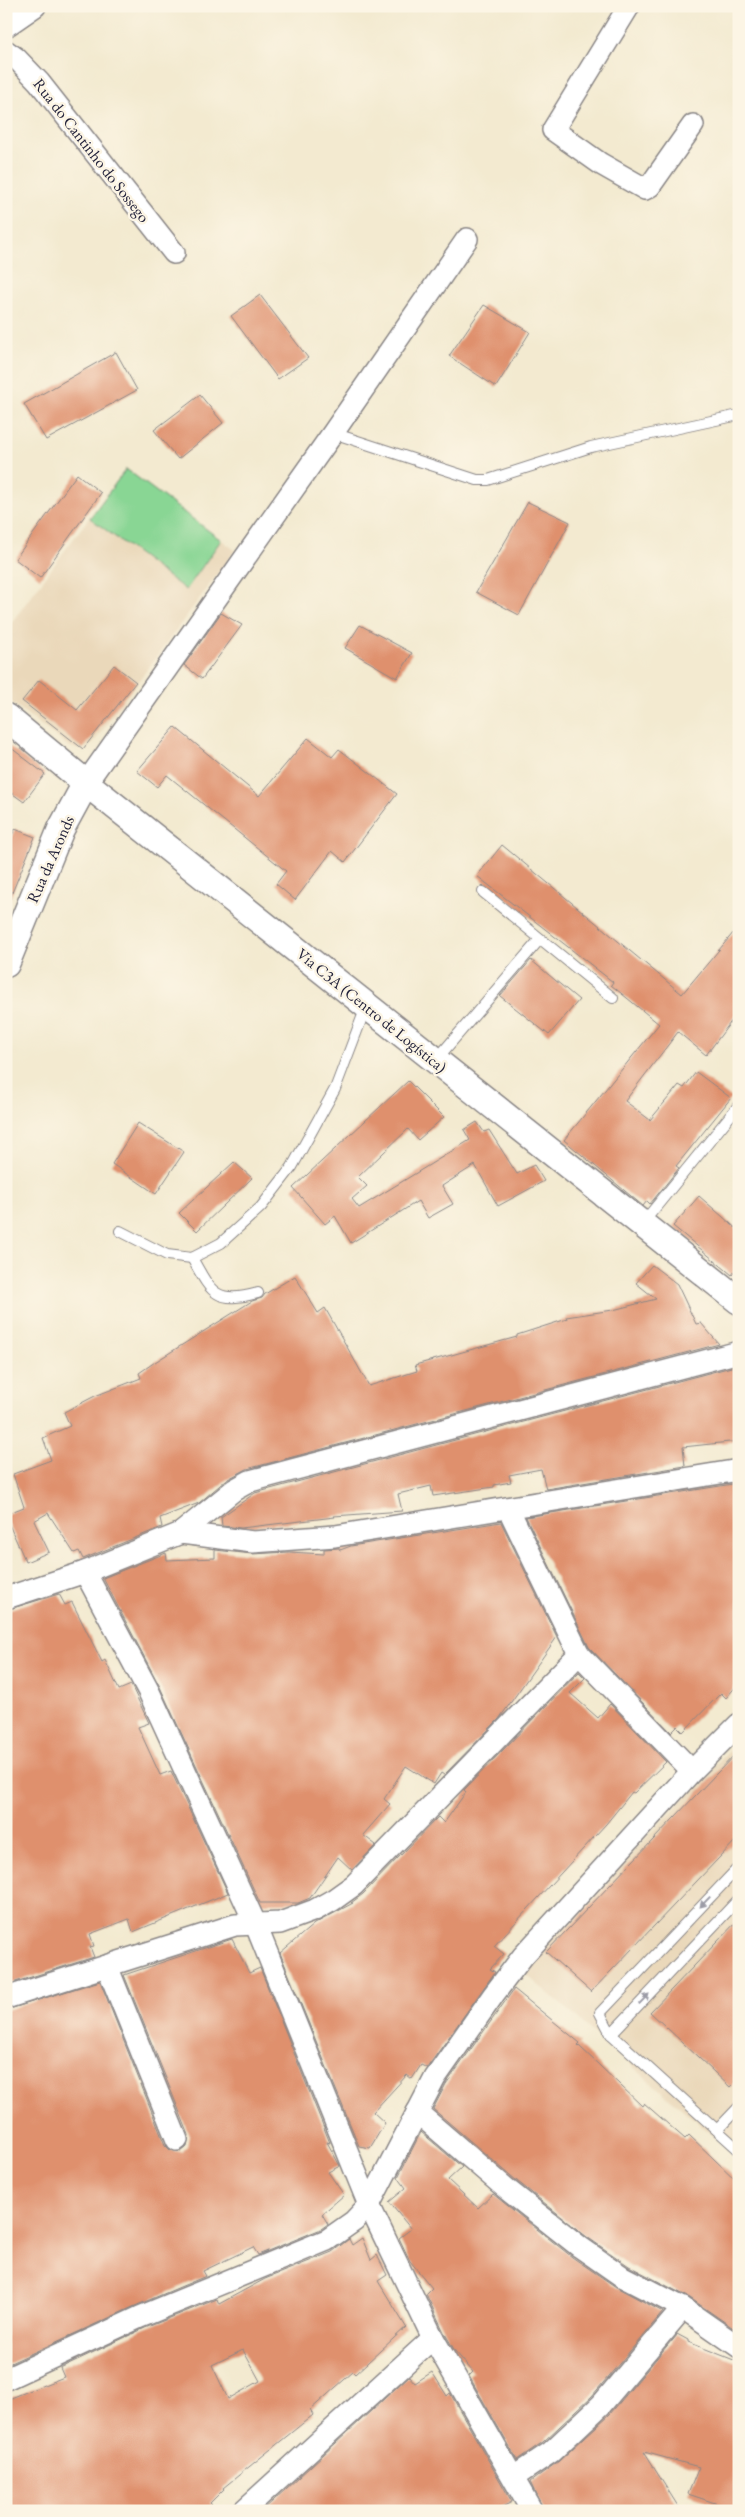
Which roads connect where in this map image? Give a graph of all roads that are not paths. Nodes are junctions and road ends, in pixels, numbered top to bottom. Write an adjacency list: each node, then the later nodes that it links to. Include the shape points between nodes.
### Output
1 (35, 6): 3 (street)
2 (629, 6): 5 (street, via 553,130 601,164 645,189)
3 (6, 26)
4 (6, 51): 7 (street, Rua do Cantinho do Sossego, via 39,82)
5 (693, 124)
6 (467, 238): 9 (street)
7 (174, 253)
8 (739, 416): 9 (lane, via 591,447 488,480 478,480)
9 (333, 433): 11 (street)
10 (6, 717): 11 (street, Via C3A (Centro de Logística))
11 (86, 783): 14 (street, Rua da Aronds, via 61,829); 16 (street, Via C3A (Centro de Logística))
12 (483, 892): 13 (lane)
13 (540, 939): 15 (lane); 17 (lane)
14 (6, 964)
15 (614, 998)
16 (366, 1006): 17 (street, Via C3A (Centro de Logística)); 21 (lane, via 335,1089 292,1167 254,1213 221,1243)
17 (436, 1061): 19 (street, Via C3A (Centro de Logística))
18 (739, 1105): 19 (lane)
19 (642, 1224): 23 (street, Via C3A (Centro de Logística))
20 (120, 1231): 21 (lane, via 167,1255)
21 (192, 1258): 22 (lane, via 207,1285 225,1299)
22 (258, 1293)
23 (739, 1301)
24 (739, 1352): 27 (street, via 250,1481)
25 (739, 1470): 26 (street)
26 (508, 1508): 27 (street, via 317,1538 253,1542); 30 (street)
27 (181, 1533): 28 (street)
28 (85, 1572): 29 (street); 35 (street, via 149,1692)
29 (6, 1598)
30 (578, 1654): 32 (street); 35 (street, via 354,1885 315,1910 280,1923)
31 (739, 1724): 32 (street)
32 (692, 1771): 40 (street, via 523,1956 465,2033)
33 (739, 1867): 38 (lane, one-way to 38, via 602,2010 601,2016)
34 (739, 1899): 38 (lane, one-way to 34)
35 (254, 1924): 36 (street, via 235,1925); 44 (street)
36 (106, 1966): 37 (street); 42 (street)
37 (6, 1998)
38 (611, 2034): 41 (lane)
39 (739, 2107): 41 (lane)
40 (417, 2112): 44 (street); 45 (street, via 580,2247 623,2277)
41 (717, 2130): 43 (lane)
42 (177, 2140)
43 (737, 2145)
44 (369, 2205): 46 (street); 48 (street, via 354,2221 327,2240 140,2317)
45 (683, 2308): 47 (street); 49 (street, via 601,2405 551,2452)
46 (433, 2338): 49 (street); 50 (street)
47 (739, 2347)
48 (6, 2379)
49 (514, 2477): 51 (street)
50 (243, 2511)
51 (532, 2511)

